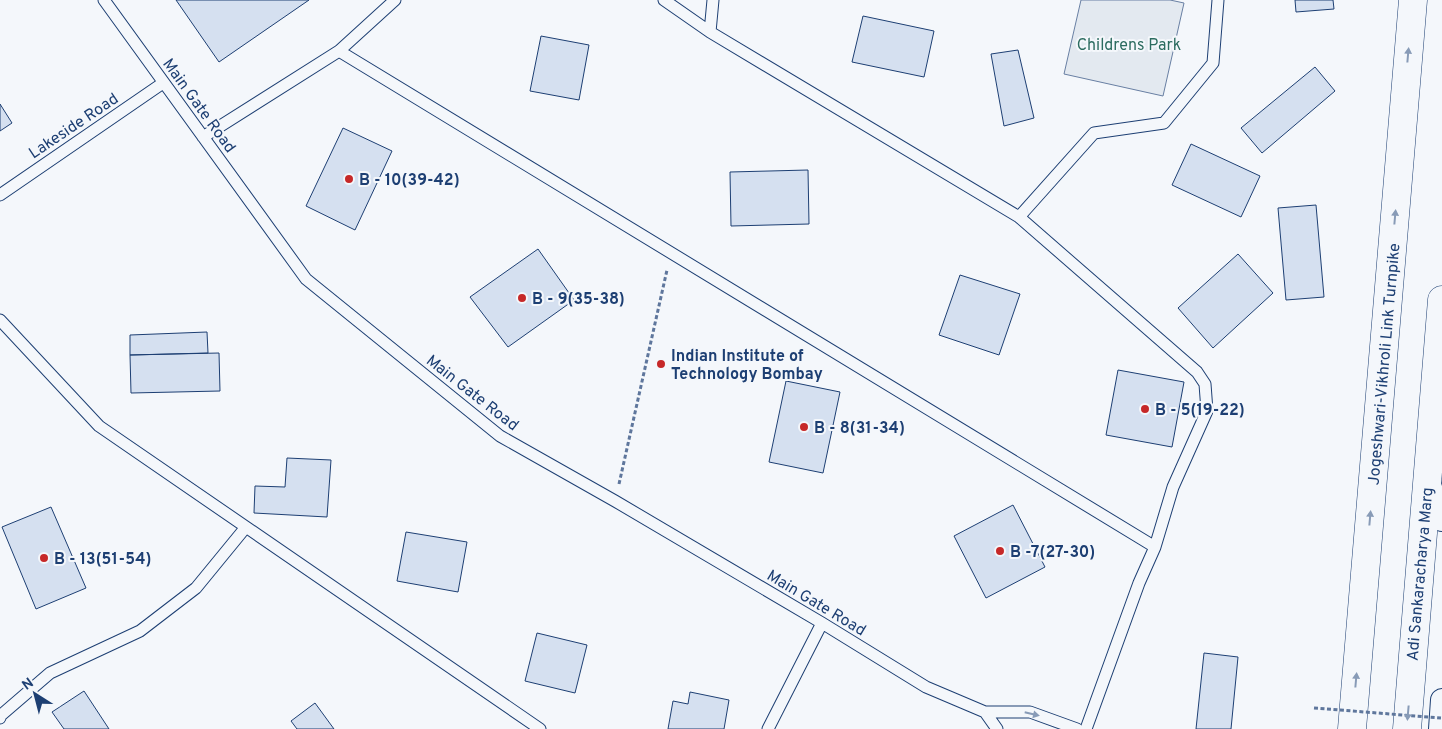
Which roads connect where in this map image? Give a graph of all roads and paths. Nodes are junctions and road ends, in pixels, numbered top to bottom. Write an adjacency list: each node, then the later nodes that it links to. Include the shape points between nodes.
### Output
1 (104, 0): 9 (lane, Main Gate Road)
2 (395, 0): 8 (lane)
3 (664, 0): 7 (lane)
4 (712, 0): 7 (lane)
5 (1218, 0): 12 (lane, via 1213,63 1164,122 1094,133)
6 (1413, 0): 32 (main road, Jogeshwari-Vikhroli Link Turnpike, one-way to 6)
7 (710, 32): 12 (lane)
8 (339, 52): 10 (lane); 13 (lane)
9 (164, 82): 10 (lane, Main Gate Road); 11 (lane, Lakeside Road)
10 (203, 137): 18 (lane, Main Gate Road, via 306,279 500,436)
11 (0, 195)
12 (1019, 217): 21 (lane, via 1197,372 1205,384 1207,411 1173,487)
13 (671, 252): 18 (path); 21 (lane)
14 (1442, 300): 16 (main road, Adi Sankaracharya Marg)
15 (0, 320): 20 (lane, via 99,426)
16 (1437, 409): 17 (main road, Adi Sankaracharya Marg)
17 (1427, 477): 19 (street); 33 (main road, Adi Sankaracharya Marg, one-way to 33)
18 (616, 501): 22 (lane, Main Gate Road)
19 (1442, 520)
20 (246, 526): 26 (lane, via 196,588 140,631 50,673); 27 (lane)
21 (1155, 547): 31 (lane)
22 (822, 623): 24 (lane, Main Gate Road, via 926,687); 28 (lane)
23 (1314, 708): 25 (path, bridge)
24 (985, 712): 29 (lane); 30 (lane, Main Gate Road, one-way to 30, via 1030,712)
25 (1441, 715)
26 (0, 718)
27 (540, 729)
28 (768, 729)
29 (997, 729)
30 (1077, 729)
31 (1086, 729)
32 (1352, 729)
33 (1407, 729)

